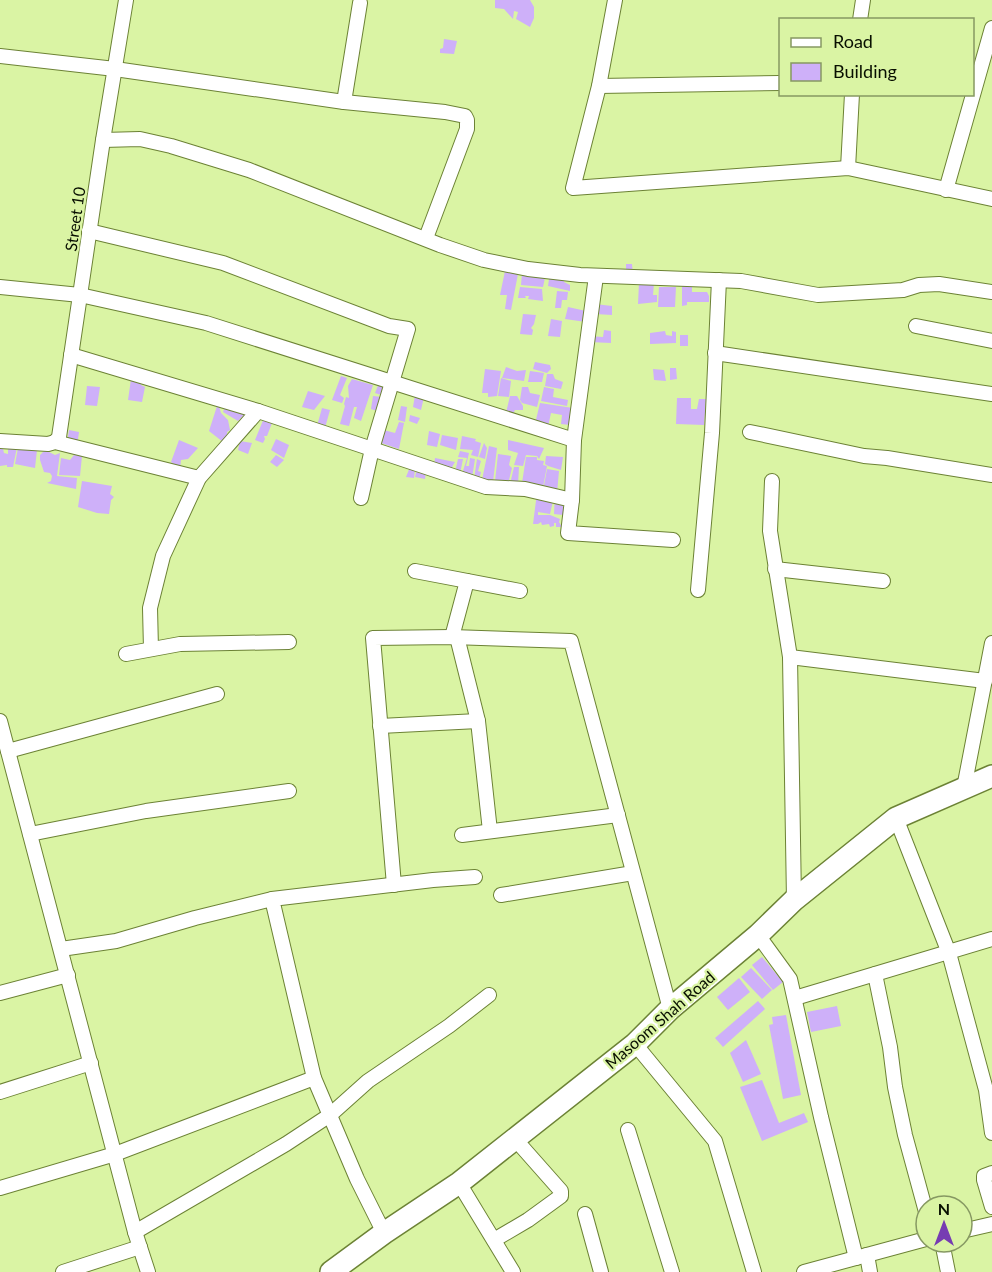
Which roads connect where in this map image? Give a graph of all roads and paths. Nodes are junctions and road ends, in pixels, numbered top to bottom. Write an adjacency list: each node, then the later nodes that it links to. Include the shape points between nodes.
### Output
1 (126, 0): 8 (street, Street 10)
2 (615, 0): 10 (street)
3 (862, 0): 5 (street)
4 (360, 3): 14 (street)
5 (860, 18)
6 (992, 28): 11 (street)
7 (0, 56): 8 (street)
8 (115, 69): 14 (street); 15 (street, Street 10)
9 (779, 83): 10 (street)
10 (599, 86): 16 (street, via 573,188)
11 (974, 91)
12 (852, 96): 16 (street)
13 (973, 96): 17 (street)
14 (344, 102): 20 (street, via 465,116 467,129)
15 (103, 140): 19 (street, Street 10); 20 (street, via 140,139 171,146 249,170)
16 (848, 168): 17 (street)
17 (946, 190): 18 (street)
18 (992, 199)
19 (89, 231): 25 (street, Street 10); 30 (street, via 223,263 389,326 408,329)
20 (426, 238): 21 (street, via 484,260)
21 (596, 276): 22 (street); 34 (street)
22 (719, 280): 24 (street, via 818,295 939,284); 28 (street)
23 (0, 287): 25 (street)
24 (992, 292)
25 (80, 295): 29 (street, Street 10); 30 (street, via 206,323)
26 (916, 326): 27 (street)
27 (992, 341)
28 (716, 353): 31 (street); 48 (street)
29 (71, 355): 32 (street); 36 (street, Street 10, via 59,437)
30 (393, 383): 34 (street); 37 (street)
31 (992, 394)
32 (258, 411): 37 (street); 39 (street)
33 (750, 432): 38 (street, via 864,456)
34 (574, 440): 42 (street)
35 (0, 441): 36 (street)
36 (55, 442): 39 (street)
37 (372, 449): 41 (street); 42 (street, via 486,487 525,489)
38 (992, 474)
39 (199, 477): 53 (street, via 163,556 150,608)
40 (772, 482): 44 (street, via 770,531)
41 (361, 498)
42 (572, 500): 43 (street, via 568,533)
43 (673, 540)
44 (776, 569): 47 (street); 55 (street)
45 (415, 571): 46 (street)
46 (467, 581): 49 (street); 50 (street)
47 (882, 581)
48 (698, 590)
49 (520, 591)
50 (454, 637): 59 (street); 60 (street, via 373,638); 65 (street, via 571,640)
51 (290, 642): 53 (street, via 180,644)
52 (992, 643): 56 (street)
53 (152, 650): 54 (street)
54 (126, 654)
55 (789, 657): 56 (street); 75 (street)
56 (985, 681): 63 (street)
57 (217, 694): 61 (street)
58 (0, 721): 61 (street)
59 (478, 721): 60 (street); 67 (street)
60 (380, 726): 72 (street)
61 (8, 751): 68 (street)
62 (992, 777): 63 (main road, Masoom Shah Road)
63 (964, 788): 66 (main road, Masoom Shah Road)
64 (290, 791): 68 (street, via 146,811)
65 (618, 815): 67 (street); 70 (street)
66 (896, 818): 75 (main road, Masoom Shah Road); 79 (street)
67 (490, 831): 69 (street)
68 (30, 834): 78 (street)
69 (462, 835)
70 (633, 873): 73 (street); 85 (street)
71 (475, 877): 72 (street)
72 (394, 885): 74 (street)
73 (501, 895)
74 (272, 899): 78 (street, via 117,940); 88 (street)
75 (794, 900): 76 (main road, Masoom Shah Road)
76 (758, 935): 84 (street, via 790,978); 85 (main road, Masoom Shah Road)
77 (992, 939): 79 (street)
78 (61, 949): 81 (street)
79 (949, 953): 80 (street); 92 (street, via 986,1090)
80 (875, 974): 84 (street); 98 (street, via 905,1135)
81 (68, 975): 82 (street); 87 (street)
82 (0, 993)
83 (489, 995): 90 (street, via 368,1081)
84 (795, 998): 109 (street, via 821,1117)
85 (670, 1009): 86 (main road, Masoom Shah Road)
86 (635, 1044): 93 (main road, Masoom Shah Road); 116 (street, via 715,1141)
87 (91, 1063): 89 (street); 94 (street)
88 (314, 1078): 90 (street); 94 (street)
89 (0, 1092)
90 (330, 1115): 103 (street); 104 (street)
91 (628, 1130): 115 (street)
92 (992, 1133)
93 (515, 1139): 96 (main road, Masoom Shah Road); 105 (street, via 561,1191 561,1196)
94 (115, 1154): 97 (street); 103 (street)
95 (992, 1173): 99 (street, via 984,1176 984,1180)
96 (459, 1183): 104 (main road, Masoom Shah Road); 105 (street)
97 (0, 1188)
98 (921, 1194)
99 (992, 1207)
100 (585, 1214): 114 (street)
101 (992, 1224): 102 (street)
102 (974, 1228)
103 (135, 1232): 107 (street)
104 (384, 1233): 112 (main road, Masoom Shah Road)
105 (494, 1240): 113 (street)
106 (914, 1242): 109 (street)
107 (140, 1247): 110 (street); 111 (street)
108 (944, 1254): 119 (street)
109 (861, 1257): 117 (street); 118 (street)
110 (63, 1272)
111 (148, 1272)
112 (331, 1272)
113 (513, 1272)
114 (601, 1272)
115 (672, 1272)
116 (754, 1272)
117 (804, 1272)
118 (870, 1272)
119 (948, 1272)

